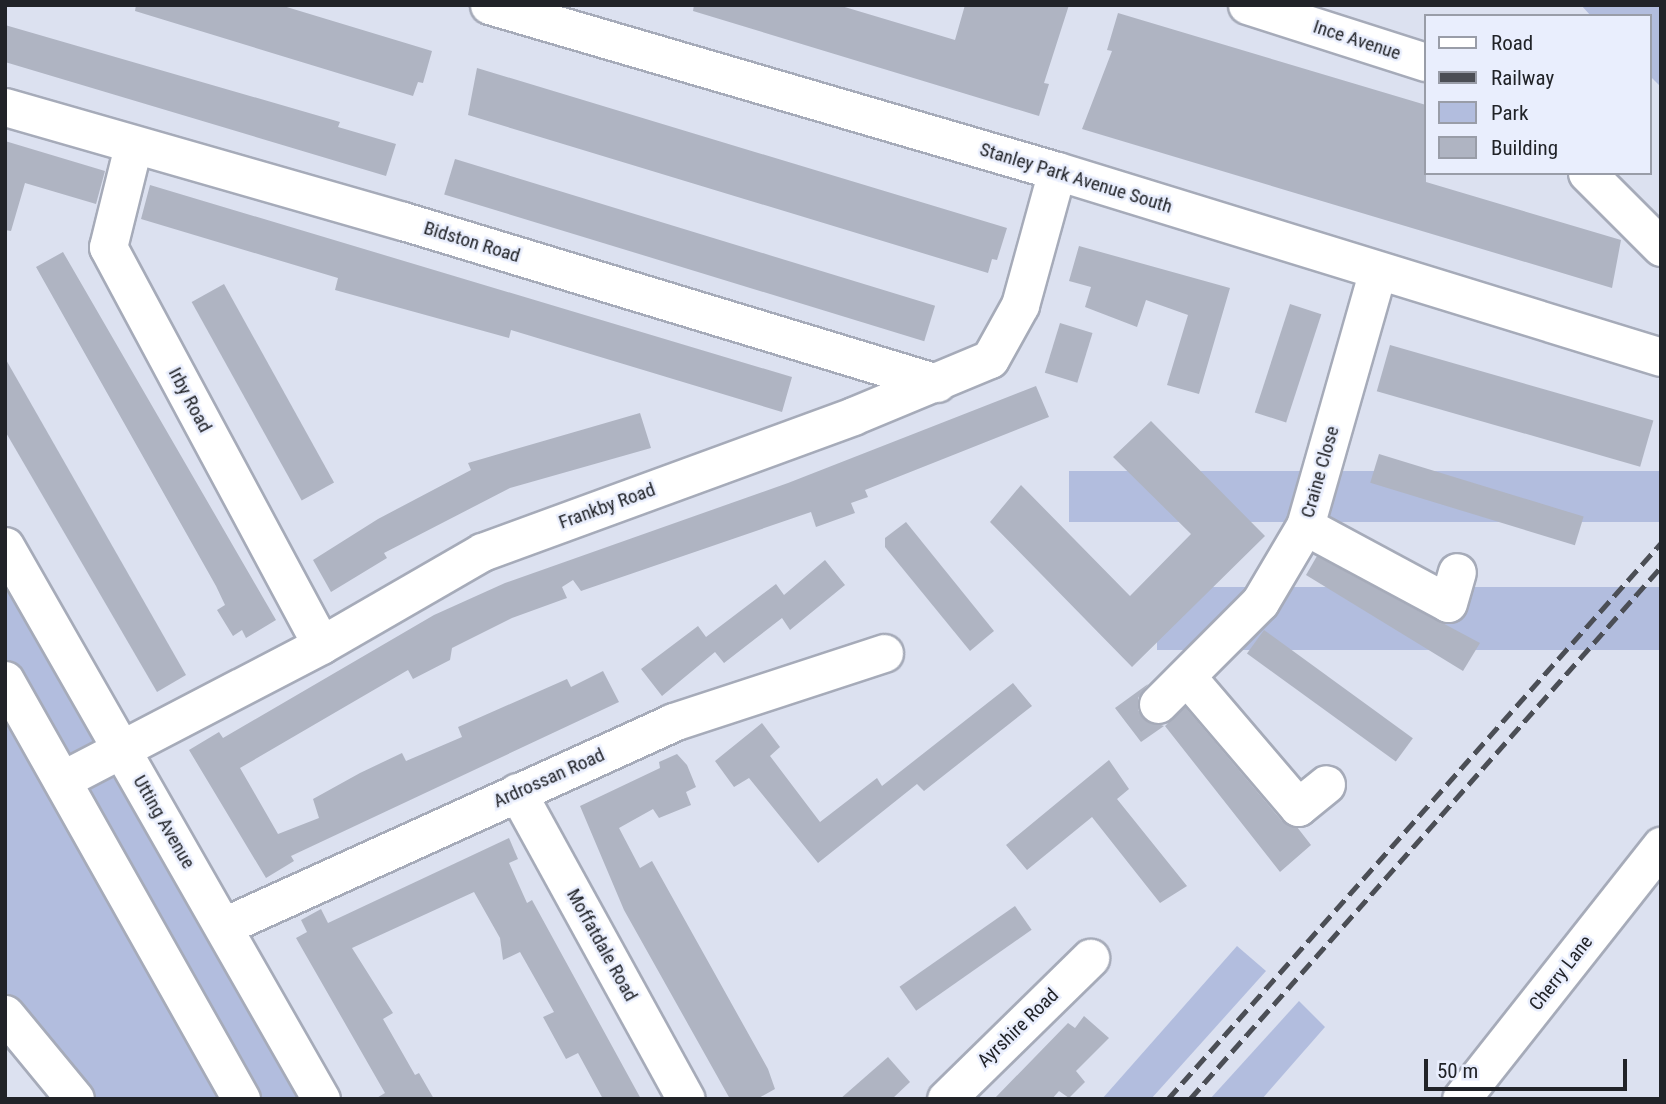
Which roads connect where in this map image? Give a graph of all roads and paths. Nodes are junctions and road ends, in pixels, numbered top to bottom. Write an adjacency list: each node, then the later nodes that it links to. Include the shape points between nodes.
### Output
1 (489, 5): 6 (street, Stanley Park Avenue South)
2 (1247, 5): 3 (street, Ince Avenue)
3 (1424, 61)
4 (5, 107): 5 (street, Bidston Road)
5 (133, 146): 11 (street, Bidston Road, via 402,221); 15 (street, Irby Road, via 108,247)
6 (1057, 171): 9 (street, Stanley Park Avenue South); 11 (street, Frankby Road, via 1014,316 990,359)
7 (1589, 175): 8 (street)
8 (1661, 247)
9 (1377, 273): 10 (street, Stanley Park Avenue South); 12 (street, Craine Close)
10 (1661, 357)
11 (937, 383): 15 (street, Frankby Road, via 482,552)
12 (1306, 526): 14 (street, via 1448,603); 17 (street, Craine Close, via 1260,602)
13 (5, 546): 20 (street, Utting Avenue)
14 (1457, 572)
15 (321, 645): 20 (street, Frankby Road)
16 (884, 653): 23 (street, Ardrossan Road, via 673,722)
17 (1187, 677): 19 (street, Craine Close); 22 (street, via 1298,807)
18 (5, 680): 21 (street)
19 (1158, 704)
20 (121, 749): 21 (street, Frankby Road); 25 (street, Utting Avenue)
21 (62, 779): 29 (street)
22 (1326, 784)
23 (517, 792): 25 (street, Ardrossan Road); 31 (street, Moffatdale Road)
24 (1661, 846): 33 (street, Cherry Lane)
25 (223, 926): 30 (street, Utting Avenue)
26 (1090, 958): 32 (street, Ayrshire Road)
27 (5, 1014): 28 (street)
28 (75, 1099)
29 (240, 1099)
30 (321, 1099)
31 (686, 1099)
32 (946, 1099)
33 (1461, 1099)

